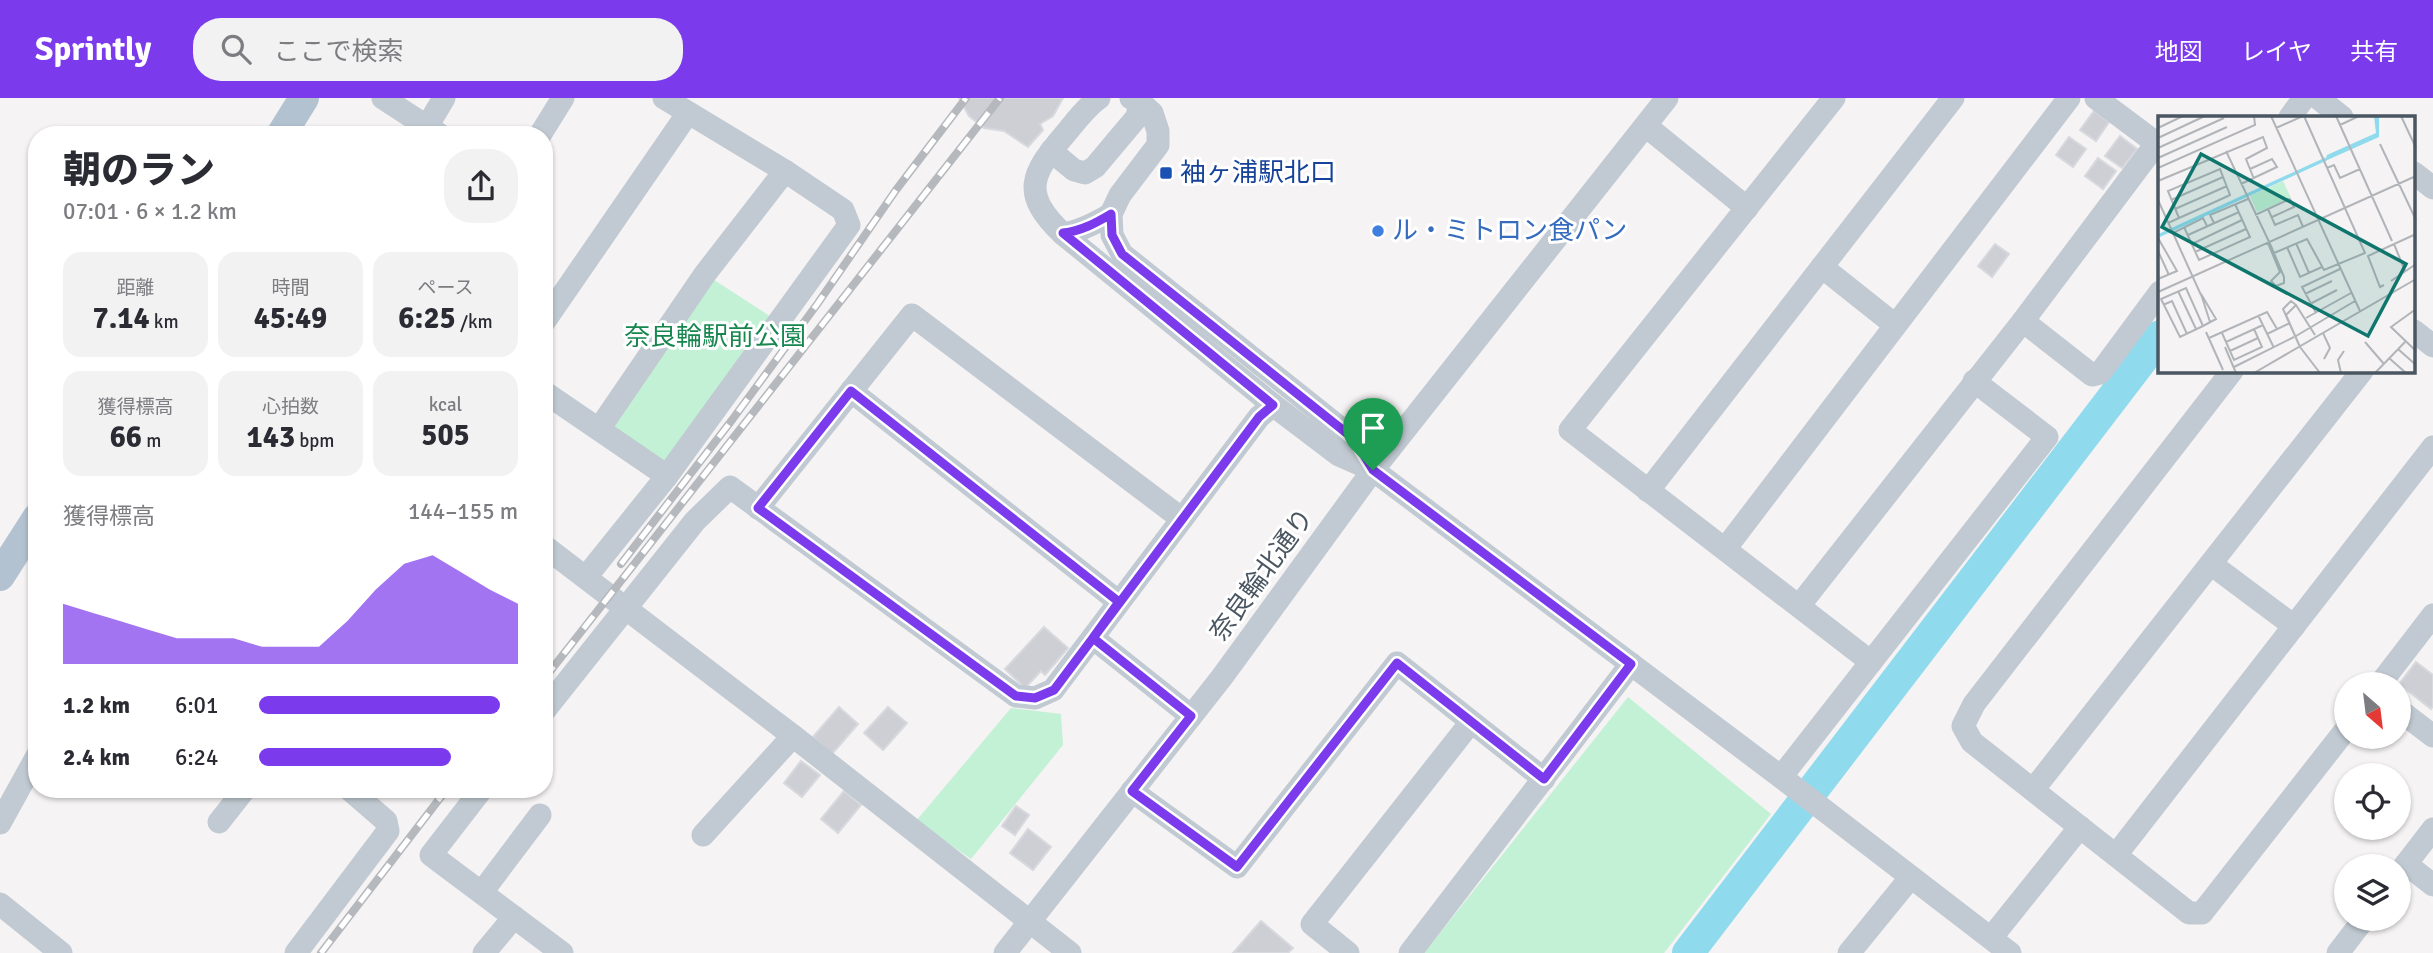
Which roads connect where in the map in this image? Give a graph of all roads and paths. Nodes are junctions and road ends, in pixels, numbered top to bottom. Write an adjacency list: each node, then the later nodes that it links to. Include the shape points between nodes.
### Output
1 (304, 98): 17 (main road)
2 (383, 98): 18 (street)
3 (444, 98): 19 (street)
4 (563, 98): 20 (street)
5 (664, 98): 14 (street)
6 (1099, 98): 23 (street)
7 (1667, 98): 21 (street, 奈良輪北通り)
8 (1834, 98): 27 (street)
9 (1953, 98): 30 (street)
10 (2069, 98): 34 (street)
11 (2096, 98): 22 (street)
12 (2314, 99): 15 (street); 16 (street)
13 (1136, 100): 23 (street, via 1137,117 1096,167 1085,173 1074,170); 28 (street, via 1152,113 1158,145)
14 (688, 113): 24 (street); 32 (street)
15 (2291, 116)
16 (2340, 116)
17 (287, 126)
18 (421, 126)
19 (432, 126)
20 (546, 126)
21 (1646, 126): 27 (street); 45 (street, 奈良輪北通り)
22 (2158, 145): 33 (street)
23 (1051, 151): 29 (street, via 1042,161 1035,193 1047,218)
24 (785, 171): 43 (street, via 705,274); 46 (street, via 843,210 849,225)
25 (2416, 175): 26 (street)
26 (2433, 188)
27 (1747, 208): 47 (street, via 1570,430)
28 (1111, 214): 29 (street); 45 (street, via 1112,235 1122,254 1354,439)
29 (1063, 233): 42 (street)
30 (1822, 267): 34 (street); 47 (street)
31 (2158, 295): 33 (street, via 2100,373 2092,375)
32 (553, 309)
33 (2023, 321): 39 (street)
34 (1895, 325): 51 (street)
35 (2416, 333): 36 (street)
36 (2433, 346)
37 (2230, 373): 75 (street, via 1974,704 1963,726 1972,741)
38 (2360, 373): 53 (street)
39 (1974, 381): 57 (street); 62 (street, via 2048,437)
40 (851, 391): 48 (street); 49 (street, via 912,315); 56 (street)
41 (553, 399): 43 (street)
42 (1273, 405): 45 (street, via 1339,455); 49 (street)
43 (599, 429): 46 (street)
44 (2433, 447): 60 (street)
45 (1373, 470): 63 (street); 66 (street, 奈良輪北通り)
46 (667, 476): 55 (street)
47 (1648, 491): 51 (street)
48 (758, 508): 58 (street, via 730,487 695,521); 61 (street, via 1016,696 1035,698 1054,690)
49 (1182, 519): 56 (street)
50 (28, 532): 54 (main road)
51 (1724, 549): 57 (street)
52 (553, 553): 55 (street)
53 (2211, 564): 60 (street); 75 (street)
54 (0, 576)
55 (586, 577): 58 (street)
56 (1119, 602): 61 (street)
57 (1799, 606): 62 (street)
58 (626, 607): 65 (street); 69 (street)
59 (2433, 615): 64 (street)
60 (2294, 626): 86 (street)
61 (1093, 638): 66 (street)
62 (1871, 662): 73 (street)
63 (1631, 664): 73 (street); 74 (street)
64 (2389, 672)
65 (553, 699)
66 (1191, 716): 76 (street, 奈良輪北通り)
67 (2412, 720): 70 (street)
68 (1471, 722): 74 (street); 76 (street, via 1397,663 1237,867); 103 (street, via 1312,924)
69 (793, 736): 85 (street); 94 (street)
70 (2433, 736)
71 (2334, 745): 86 (street, via 2202,913 2189,913)
72 (28, 772): 82 (street)
73 (1781, 777): 89 (street)
74 (1544, 779): 104 (street)
75 (2034, 790): 83 (street)
76 (1132, 791): 94 (street, 奈良輪北通り)
77 (238, 798): 81 (street)
78 (359, 798): 98 (street, via 386,821 388,831)
79 (475, 798): 91 (street, via 431,855)
80 (540, 815): 91 (street)
81 (219, 822)
82 (0, 823)
83 (2080, 827): 86 (street); 96 (street)
84 (2433, 829): 87 (street)
85 (703, 835)
86 (2116, 855)
87 (2411, 858)
88 (2411, 873): 90 (street)
89 (1911, 877): 96 (street); 105 (street)
90 (2433, 885)
91 (481, 892): 93 (street)
92 (0, 904): 97 (street)
93 (514, 917): 99 (street); 100 (street)
94 (1029, 922): 101 (street, 奈良輪北通り); 102 (street)
95 (2355, 931): 107 (street)
96 (1991, 938): 106 (street)
97 (61, 953)
98 (296, 953)
99 (484, 953)
100 (562, 953)
101 (1005, 953)
102 (1070, 953)
103 (1348, 953)
104 (1410, 953)
105 (1849, 953)
106 (2010, 953)
107 (2338, 953)

